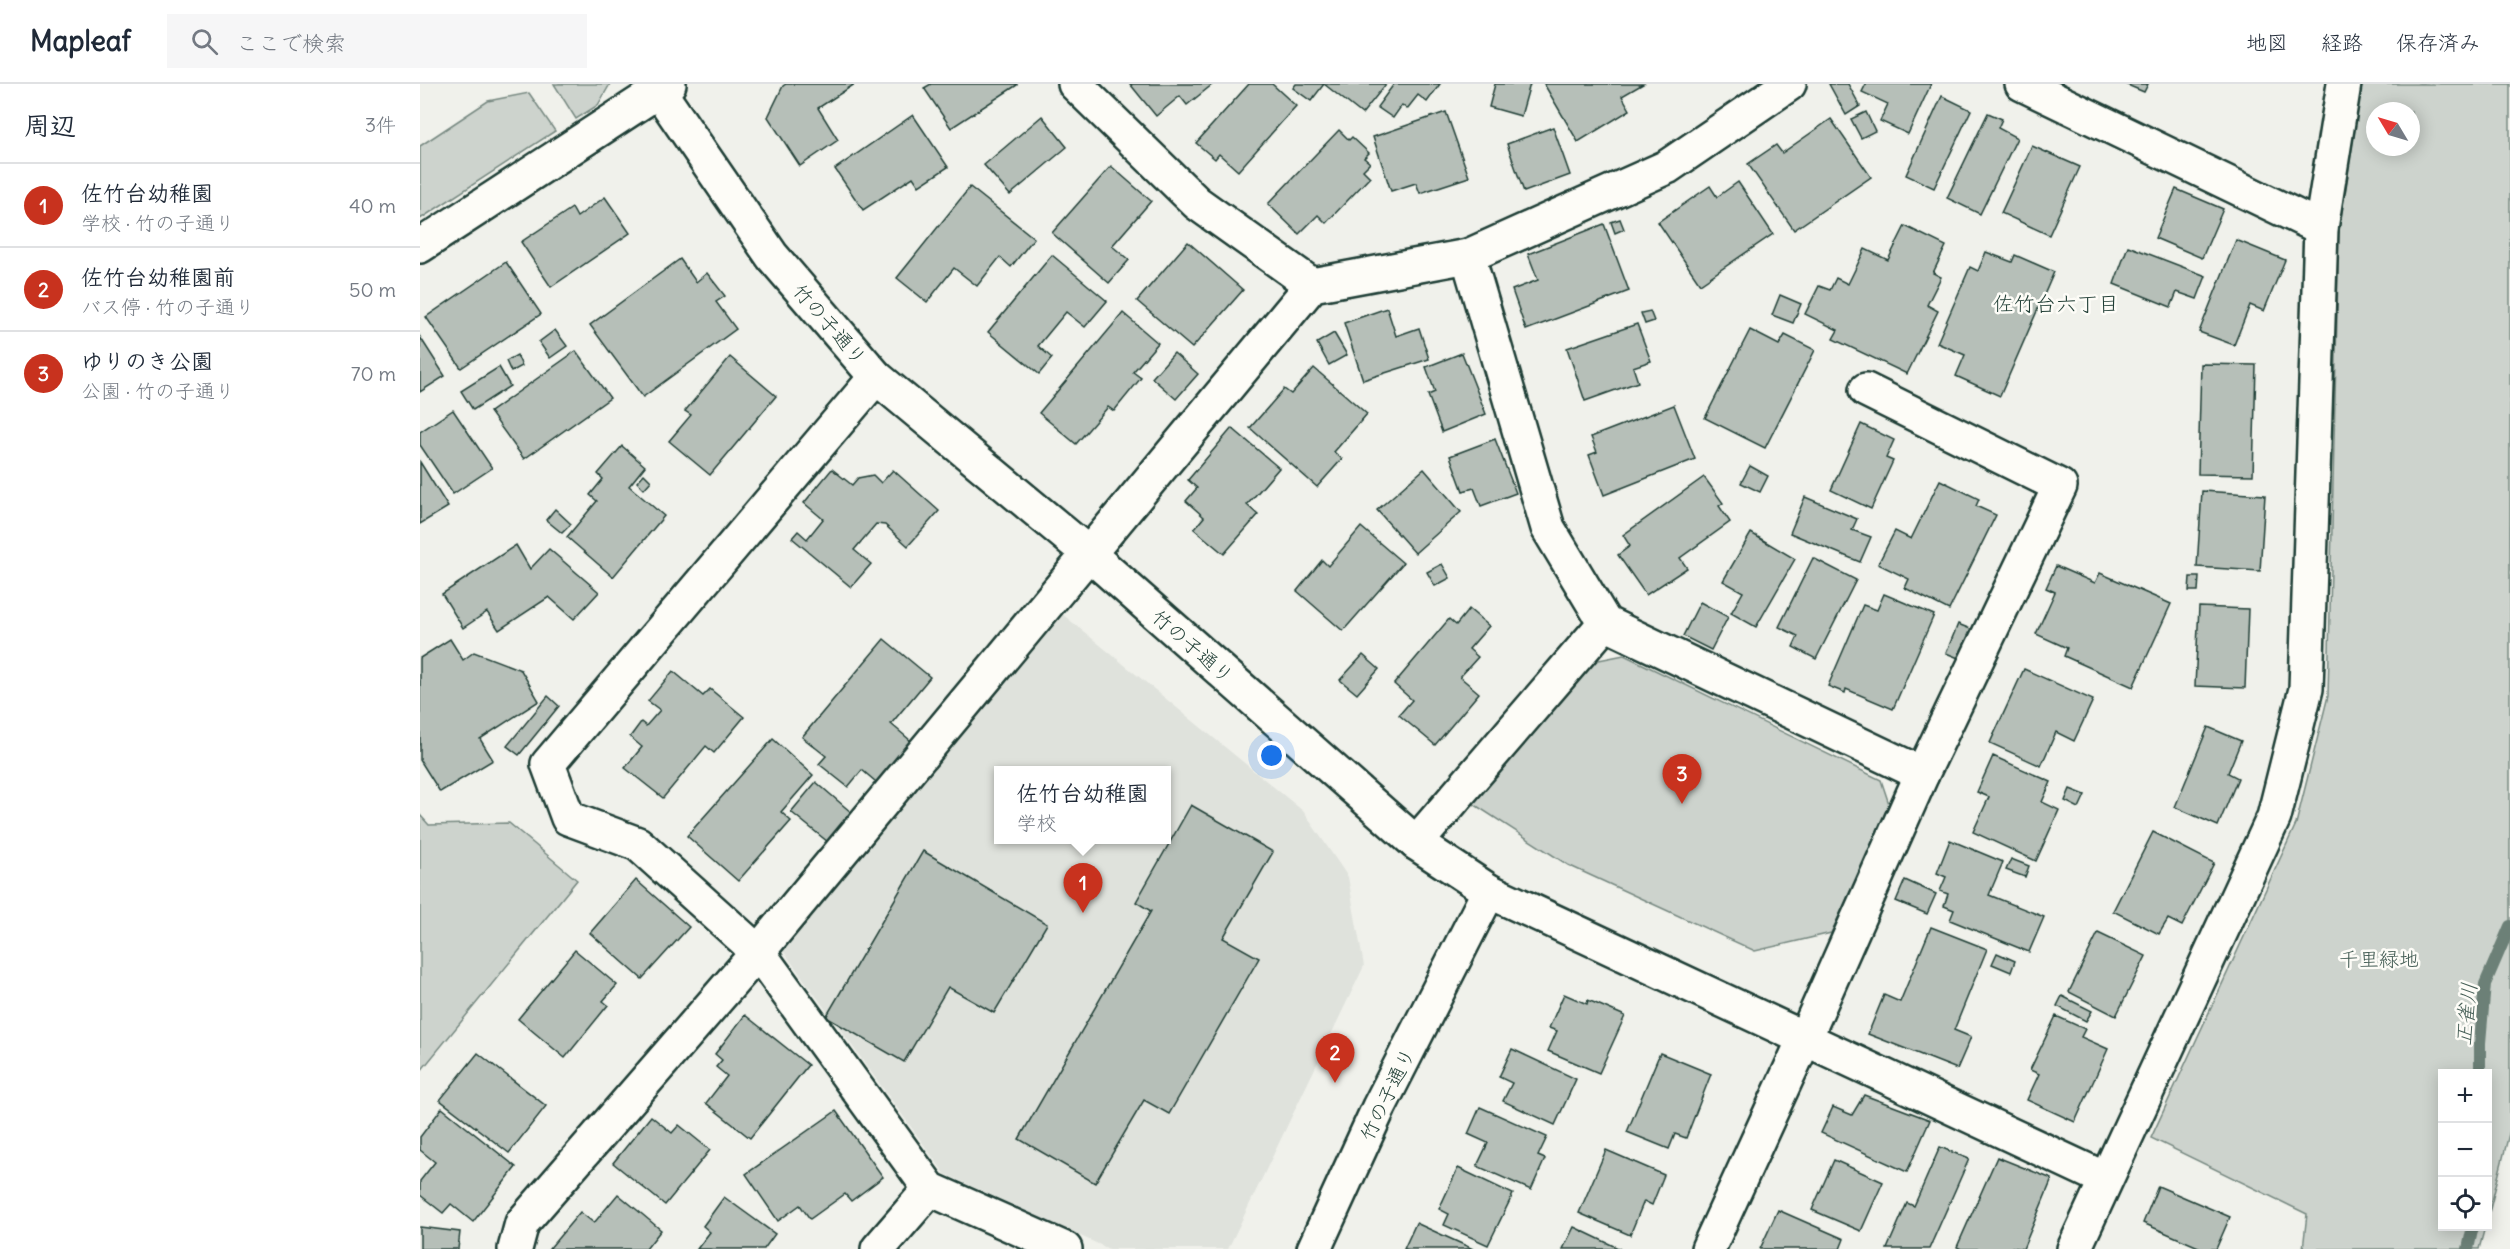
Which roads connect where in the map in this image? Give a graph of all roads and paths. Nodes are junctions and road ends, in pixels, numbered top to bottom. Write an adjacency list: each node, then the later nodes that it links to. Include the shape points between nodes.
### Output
1 (1075, 84): 9 (street, via 1197,203)
2 (1789, 84): 8 (street, via 1667,167)
3 (2022, 84): 6 (street)
4 (2344, 84): 6 (street)
5 (661, 86): 7 (street); 10 (street, 竹の子通り, via 772,256)
6 (2321, 228): 19 (street, via 2306,689 2274,817)
7 (420, 246)
8 (1468, 256): 9 (street); 13 (street, via 1548,528)
9 (1312, 285): 12 (street)
10 (876, 377): 12 (street, 竹の子通り); 17 (street, via 548,764 568,818 638,844)
11 (1866, 390): 14 (street, via 2060,486)
12 (1089, 554): 15 (street, 竹の子通り); 17 (street)
13 (1605, 622): 14 (street); 15 (street)
14 (1922, 774): 18 (street)
15 (1416, 843): 16 (street, 竹の子通り)
16 (1489, 891): 18 (street); 24 (street, 竹の子通り, via 1379,1107)
17 (758, 952): 20 (street); 21 (street, via 522,1223)
18 (1804, 1040): 19 (street); 25 (street)
19 (2105, 1179): 26 (street)
20 (930, 1189): 22 (street); 23 (street)
21 (515, 1249)
22 (878, 1249)
23 (1065, 1249)
24 (1314, 1249)
25 (1708, 1249)
26 (2074, 1249)

